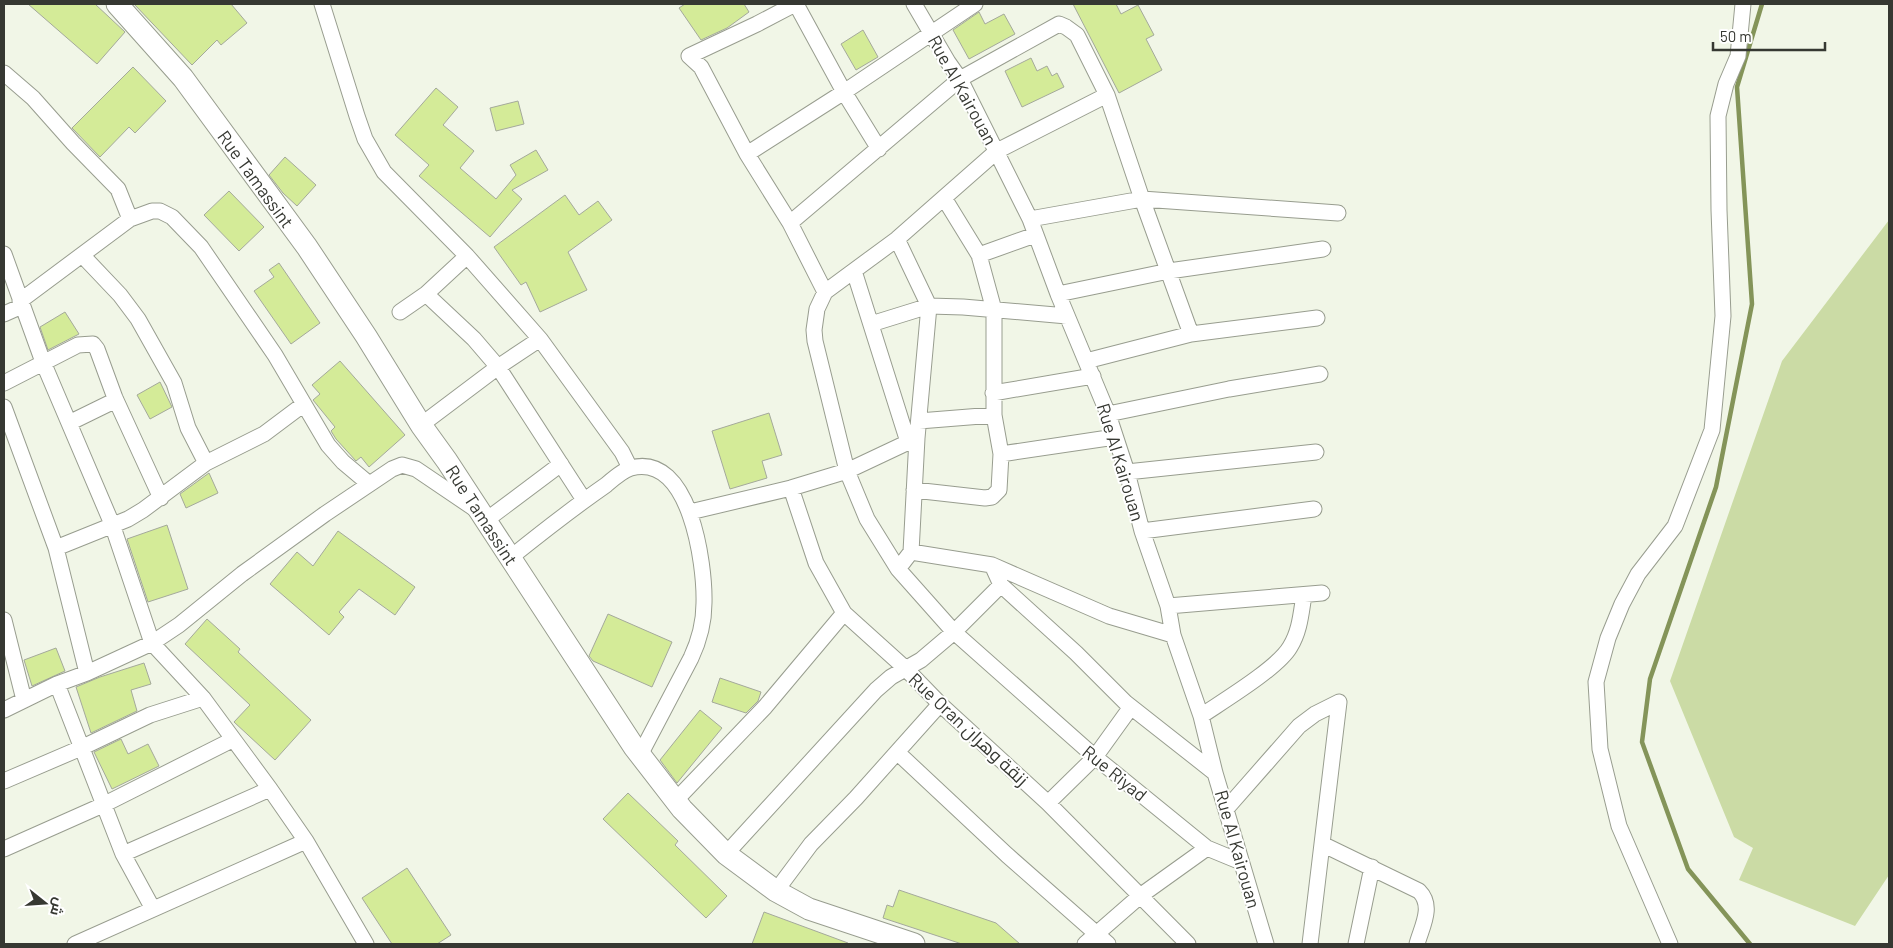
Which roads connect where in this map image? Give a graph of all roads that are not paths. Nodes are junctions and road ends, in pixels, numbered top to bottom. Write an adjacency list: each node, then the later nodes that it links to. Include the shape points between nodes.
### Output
1 (117, 4): 57 (main road, Rue Tamassint, via 183,78 307,248)
2 (322, 4): 27 (street, via 357,116 384,172)
3 (796, 4): 10 (street); 14 (street, via 689,56 701,68)
4 (914, 4): 7 (street, Rue Al Kairouan)
5 (975, 4): 7 (street)
6 (1743, 4): 135 (street, via 1738,56 1726,84 1718,116 1723,316 1712,430 1675,526 1638,574 1622,604 1608,638 1596,682 1600,749 1619,826)
7 (931, 32): 9 (street, Rue Al Kairouan); 10 (street)
8 (4, 73): 18 (street, via 33,98 118,189)
9 (960, 79): 11 (street, via 1059,24 1077,35); 12 (street); 13 (street, Rue Al Kairouan)
10 (844, 92): 12 (street); 14 (street)
11 (1106, 95): 13 (street); 16 (street)
12 (879, 149): 20 (street)
13 (997, 151): 15 (street); 19 (street, Rue Al Kairouan)
14 (747, 154): 20 (street)
15 (944, 198): 22 (street); 26 (street)
16 (1142, 198): 17 (street); 19 (street); 29 (street)
17 (1338, 213)
18 (130, 219): 25 (street); 51 (street, via 152,211 160,212 172,217 195,241 275,355)
19 (1030, 219): 21 (street, Rue Al Kairouan)
20 (790, 223): 30 (street)
21 (1035, 235): 26 (street); 32 (street, Rue Al Kairouan)
22 (897, 239): 28 (street); 34 (street)
23 (1323, 249): 29 (street)
24 (4, 254): 33 (street)
25 (82, 255): 33 (street); 62 (street, via 138,319 174,383 188,428)
26 (979, 255): 35 (street)
27 (467, 256): 31 (street); 42 (street)
28 (854, 271): 30 (street); 40 (street)
29 (1169, 271): 32 (street); 41 (street)
30 (825, 292): 65 (street, Rue Riyad, via 817,309 815,342)
31 (426, 294): 36 (street); 45 (street, via 474,339)
32 (1058, 294): 38 (street, Rue Al Kairouan)
33 (21, 303): 37 (street); 44 (street)
34 (929, 306): 35 (street); 40 (street); 55 (street)
35 (994, 310): 38 (street); 49 (street)
36 (400, 312)
37 (4, 314)
38 (1067, 316): 43 (street, Rue Al Kairouan)
39 (1317, 318): 41 (street)
40 (871, 324): 59 (street)
41 (1190, 334): 43 (street)
42 (540, 339): 45 (street); 64 (street, via 622,452)
43 (1086, 361): 47 (street, Rue Al Kairouan)
44 (43, 362): 48 (street); 50 (street, via 78,345 93,344); 56 (street)
45 (498, 367): 57 (street); 63 (street)
46 (1320, 374): 53 (street)
47 (1093, 376): 49 (street); 53 (street, Rue Al Kairouan)
48 (4, 383)
49 (994, 393): 54 (street)
50 (116, 400): 56 (street); 70 (street)
51 (304, 404): 62 (street, via 264,434); 67 (street, via 328,445)
52 (4, 407): 77 (street)
53 (1108, 414): 58 (street, Rue Al Kairouan)
54 (994, 415): 55 (street); 61 (street)
55 (920, 421): 59 (street)
56 (69, 423): 75 (street)
57 (421, 424): 74 (main road, Rue Tamassint)
58 (1115, 437): 61 (street); 66 (street, Rue Al Kairouan)
59 (913, 440): 65 (street); 69 (street)
60 (1316, 452): 66 (street)
61 (1001, 454): 69 (street, via 1000,490 992,497)
62 (206, 463): 70 (street)
63 (561, 464): 71 (street); 74 (street)
64 (630, 468): 71 (street); 73 (street, via 643,466 665,473)
65 (847, 471): 68 (street); 81 (street, Rue Riyad, via 867,519)
66 (1127, 472): 76 (street, Rue Al Kairouan)
67 (368, 484): 74 (street, via 392,469 402,466 416,469); 90 (street)
68 (791, 488): 73 (street); 86 (street, Rue Oran زنقة وهران, via 816,563)
69 (914, 490): 78 (street)
70 (160, 498): 75 (street)
71 (584, 500): 79 (street)
72 (1314, 510): 76 (street)
73 (690, 512): 104 (street, via 702,579 702,623 691,658)
74 (482, 516): 79 (main road, Rue Tamassint)
75 (112, 524): 77 (street); 90 (street)
76 (1142, 531): 85 (street, Rue Al Kairouan)
77 (56, 548): 93 (street)
78 (912, 552): 80 (street); 81 (street)
79 (510, 558): 104 (main road, Rue Tamassint)
80 (992, 565): 82 (street); 89 (street, via 1109,616)
81 (898, 569): 88 (street, Rue Riyad)
82 (1002, 585): 88 (street); 98 (street)
83 (1322, 594): 84 (street)
84 (1304, 595): 85 (street); 100 (street, via 1296,636 1289,649 1270,668)
85 (1168, 606): 89 (street, Rue Al Kairouan)
86 (844, 613): 92 (street, Rue Oran زنقة وهران); 109 (street, via 765,707)
87 (4, 620): 91 (street)
88 (954, 632): 92 (street, via 921,660); 105 (street, Rue Riyad)
89 (1173, 635): 100 (street, Rue Al Kairouan)
90 (152, 643): 93 (street); 95 (street)
91 (7, 648): 96 (street)
92 (905, 668): 97 (street, Rue Oran زنقة وهران); 118 (street, via 876,690)
93 (87, 673): 94 (street)
94 (57, 684): 96 (street); 102 (street)
95 (203, 698): 101 (street); 102 (street, via 150,715)
96 (24, 700): 99 (street)
97 (940, 704): 103 (street); 110 (street, Rue Oran زنقة وهران)
98 (1131, 707): 105 (street); 106 (street)
99 (4, 710)
100 (1201, 716): 106 (street, Rue Al Kairouan)
101 (232, 740): 108 (street); 111 (street)
102 (82, 748): 107 (street); 111 (street)
103 (898, 752): 121 (street, via 811,844); 124 (street, via 1007,855)
104 (640, 755): 109 (main road, Rue Tamassint)
105 (1094, 757): 110 (street); 115 (street, Rue Riyad)
106 (1215, 773): 112 (street, Rue Al Kairouan)
107 (4, 781)
108 (270, 789): 113 (street); 117 (street)
109 (675, 801): 118 (main road, Rue Tamassint)
110 (1048, 803): 122 (street, Rue Oran زنقة وهران)
111 (103, 805): 116 (street); 117 (street)
112 (1227, 808): 114 (street, via 1299,726 1339,702); 119 (street, Rue Al Kairouan)
113 (306, 841): 123 (street); 126 (street)
114 (1322, 844): 120 (street); 132 (street)
115 (1207, 848): 119 (street, Rue Riyad); 122 (street)
116 (4, 849)
117 (123, 854): 123 (street)
118 (726, 854): 121 (main road, Rue Tamassint)
119 (1241, 862): 131 (street, Rue Al Kairouan)
120 (1372, 867): 133 (street); 134 (street, via 1419,891 1426,898 1428,907)
121 (776, 891): 127 (main road, Rue Tamassint, via 809,909)
122 (1140, 896): 124 (street); 130 (street, Rue Oran زنقة وهران)
123 (153, 909): 125 (street)
124 (1097, 933): 128 (street); 129 (street)
125 (75, 944)
126 (366, 944)
127 (914, 944)
128 (1085, 944)
129 (1108, 944)
130 (1188, 944)
131 (1266, 944)
132 (1310, 944)
133 (1356, 944)
134 (1417, 944)
135 (1670, 944)

